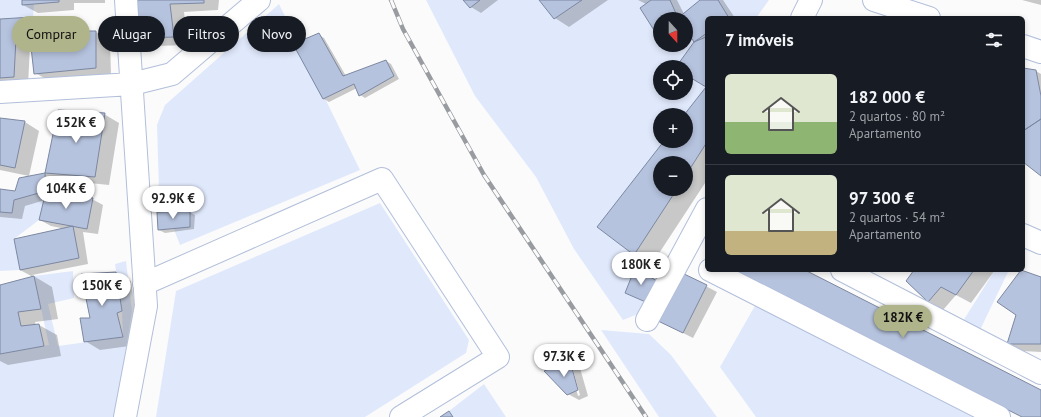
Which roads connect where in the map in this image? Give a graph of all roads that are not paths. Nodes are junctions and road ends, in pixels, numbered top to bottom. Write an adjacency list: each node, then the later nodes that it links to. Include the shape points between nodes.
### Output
1 (126, 0): 11 (street)
2 (259, 0): 11 (street, via 172,74)
3 (811, 0): 6 (street)
4 (874, 0): 7 (street)
5 (927, 0): 8 (street)
6 (803, 16)
7 (924, 16)
8 (930, 16)
9 (1025, 47): 10 (street)
10 (1041, 52)
11 (132, 84): 12 (street); 21 (street)
12 (0, 92)
13 (705, 213): 16 (street)
14 (1025, 236): 15 (street)
15 (1041, 243)
16 (682, 256): 17 (street); 22 (street)
17 (705, 268)
18 (714, 272): 26 (street)
19 (849, 272): 20 (street)
20 (866, 277): 23 (street)
21 (144, 284): 24 (street, via 146,306); 25 (street, via 382,179 498,357)
22 (647, 320)
23 (1041, 373)
24 (125, 417)
25 (401, 417)
26 (999, 417)

